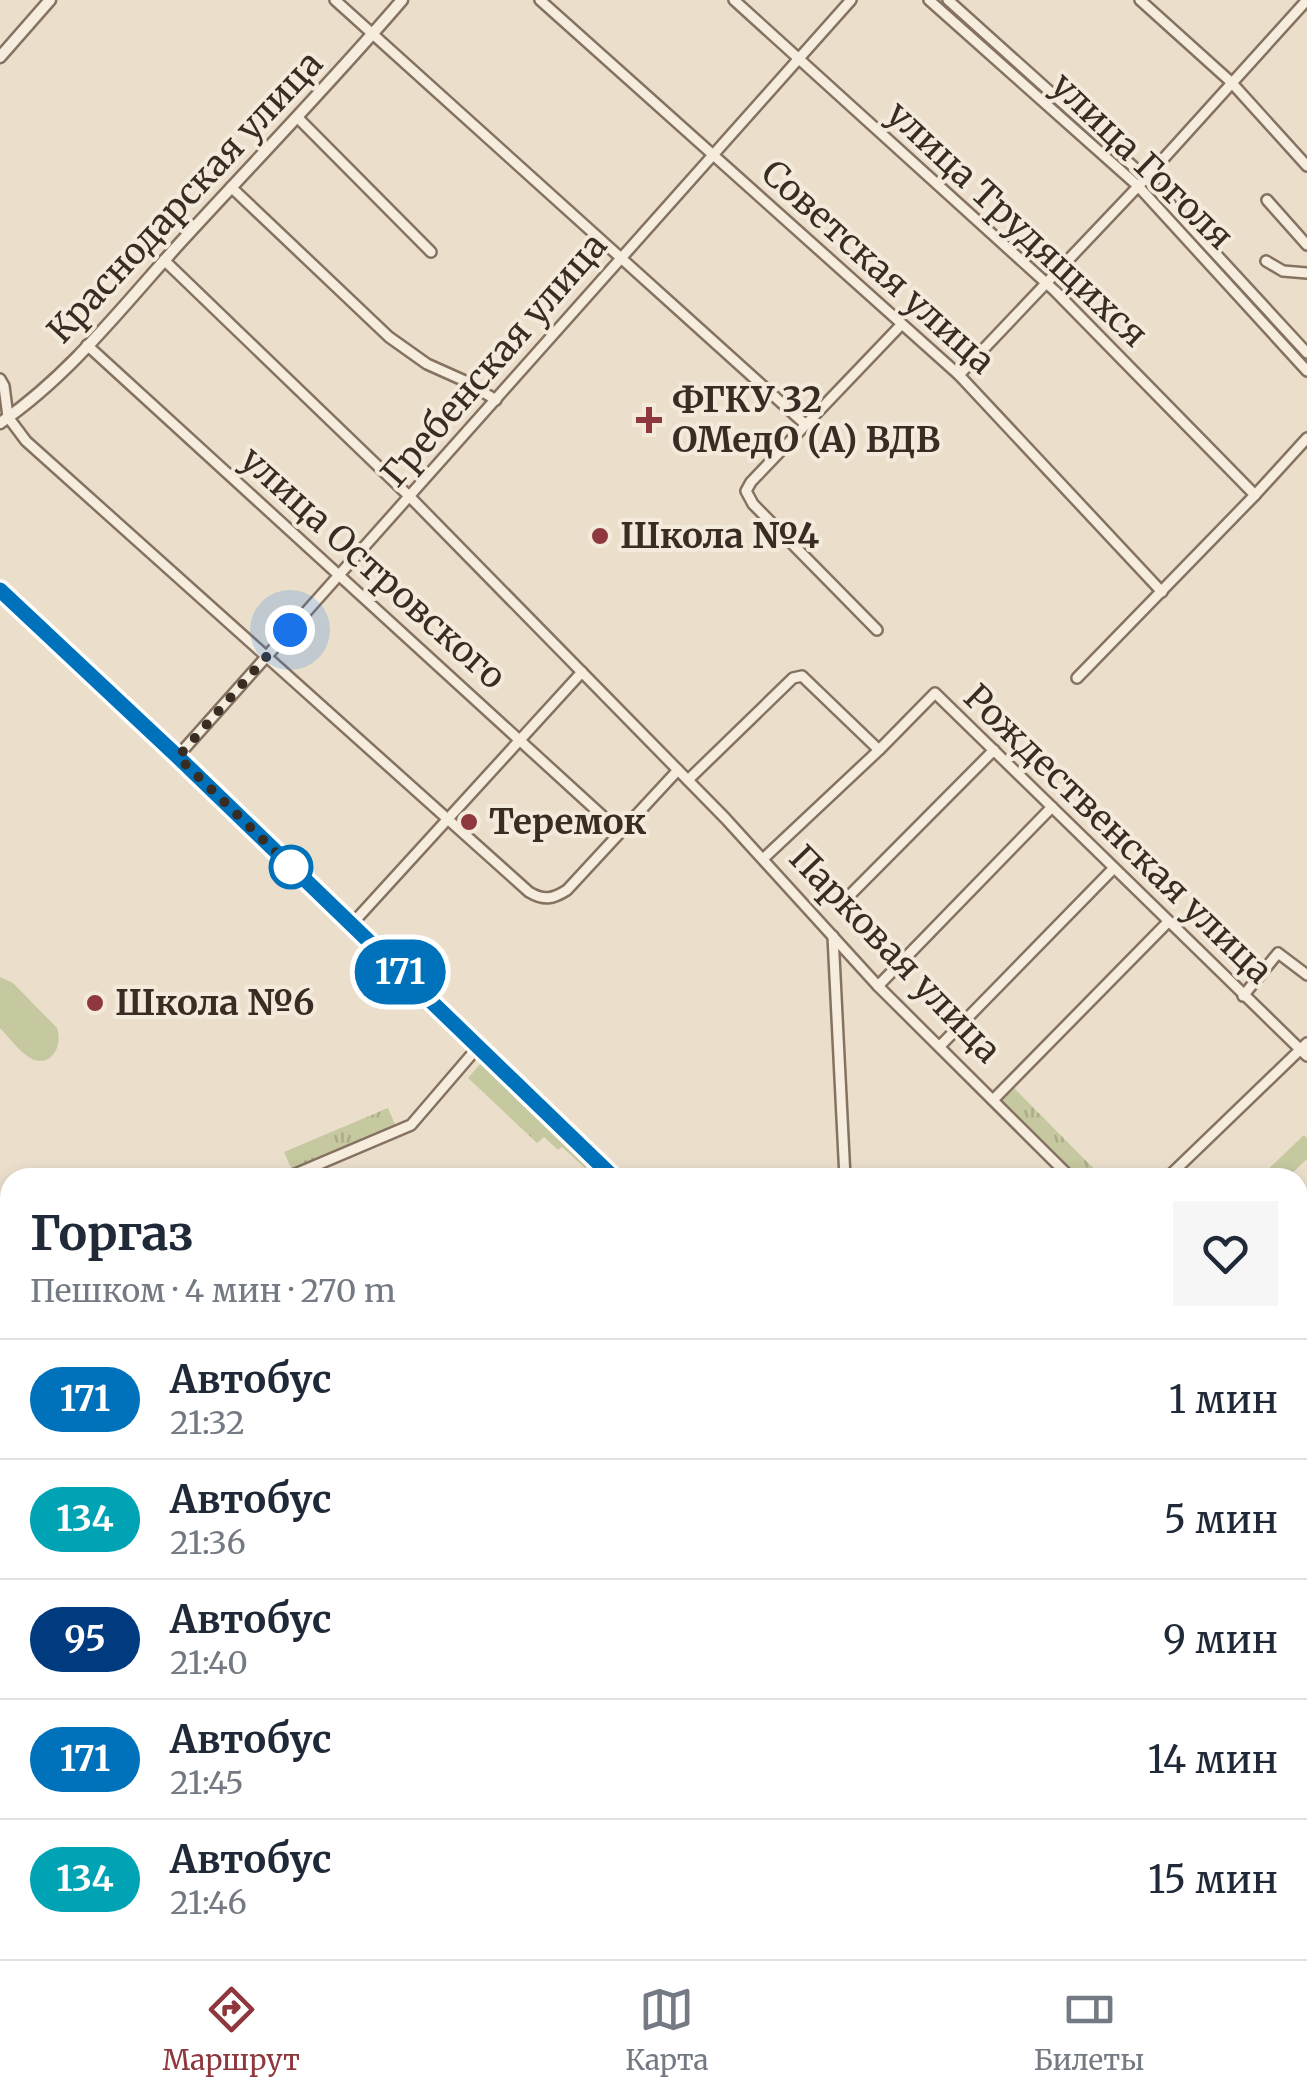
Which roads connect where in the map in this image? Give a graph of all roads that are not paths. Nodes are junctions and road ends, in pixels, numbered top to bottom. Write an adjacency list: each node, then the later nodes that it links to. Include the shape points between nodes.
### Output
1 (50, 0): 12 (street)
2 (335, 0): 11 (street)
3 (402, 0): 11 (street, Краснодарская улица)
4 (540, 0): 16 (street, Советская улица)
5 (734, 0): 13 (street, улица Трудящихся)
6 (852, 0): 13 (street, Гребенская улица)
7 (929, 0): 18 (street, улица Гоголя)
8 (948, 0): 18 (street, улица Гоголя)
9 (1140, 0): 14 (street)
10 (1307, 0): 14 (street)
11 (372, 34): 15 (street, Краснодарская улица); 23 (street)
12 (0, 57)
13 (799, 59): 16 (street, Гребенская улица); 27 (street, улица Трудящихся)
14 (1232, 82): 17 (street); 18 (street)
15 (297, 118): 19 (street, Краснодарская улица); 22 (street)
16 (712, 154): 23 (street, Гребенская улица); 28 (street, Советская улица)
17 (1307, 166)
18 (1142, 182): 27 (street); 30 (street, улица Гоголя); 31 (street, улица Гоголя)
19 (232, 186): 24 (street, Краснодарская улица); 34 (street, via 389,338)
20 (1267, 200): 21 (street)
21 (1307, 244)
22 (430, 252)
23 (620, 259): 34 (street, Гребенская улица); 36 (street)
24 (164, 260): 29 (street, Краснодарская улица); 39 (street, Парковая улица)
25 (1266, 261): 26 (street)
26 (1307, 273)
27 (1046, 283): 32 (street); 38 (street, улица Трудящихся)
28 (901, 325): 32 (street, Советская улица); 36 (street)
29 (87, 345): 35 (street, Краснодарская улица); 40 (street, улица Островского)
30 (1307, 353)
31 (1307, 371)
32 (960, 375): 42 (street, Советская улица)
33 (0, 379): 35 (street)
34 (496, 400): 39 (street, Гребенская улица)
35 (4, 420): 44 (street)
36 (805, 424): 43 (street, via 746,491)
37 (1307, 438): 38 (street)
38 (1255, 495): 42 (street)
39 (410, 497): 40 (street, Гребенская улица); 45 (street, Парковая улица)
40 (339, 577): 44 (street, Гребенская улица); 47 (street, улица Островского)
41 (0, 590): 50 (street)
42 (1162, 592): 46 (street)
43 (877, 630)
44 (266, 657): 50 (street, Гребенская улица); 54 (street)
45 (582, 672): 47 (street); 51 (street, Парковая улица)
46 (1077, 678)
47 (520, 738): 54 (street); 55 (street, улица Островского)
48 (878, 750): 49 (street, Рождественская улица, via 935,693); 52 (street, via 802,676); 56 (street)
49 (994, 750): 53 (street, Рождественская улица); 58 (street)
50 (178, 757): 60 (street)
51 (678, 770): 52 (street, Парковая улица); 55 (street)
52 (688, 780): 56 (street, Парковая улица)
53 (1052, 807): 57 (street, Рождественская улица); 63 (street)
54 (448, 820): 55 (street, via 540,898 567,890); 60 (street)
55 (620, 832)
56 (763, 859): 61 (street, Парковая улица)
57 (1113, 868): 59 (street, Рождественская улица); 65 (street)
58 (844, 900)
59 (1168, 922): 64 (street, Рождественская улица); 68 (street)
60 (351, 924): 66 (street)
61 (833, 936): 63 (street, Парковая улица); 71 (street)
62 (1307, 975): 64 (street, Рождественская улица, via 1278,953)
63 (878, 986): 65 (street, Парковая улица)
64 (1243, 996): 67 (street, Рождественская улица)
65 (940, 1046): 68 (street, Парковая улица)
66 (478, 1047): 69 (street, via 411,1126); 70 (street)
67 (1305, 1050): 73 (street)
68 (994, 1100): 72 (street, Парковая улица)
69 (310, 1168)
70 (604, 1168)
71 (845, 1168)
72 (1061, 1168)
73 (1179, 1168)

